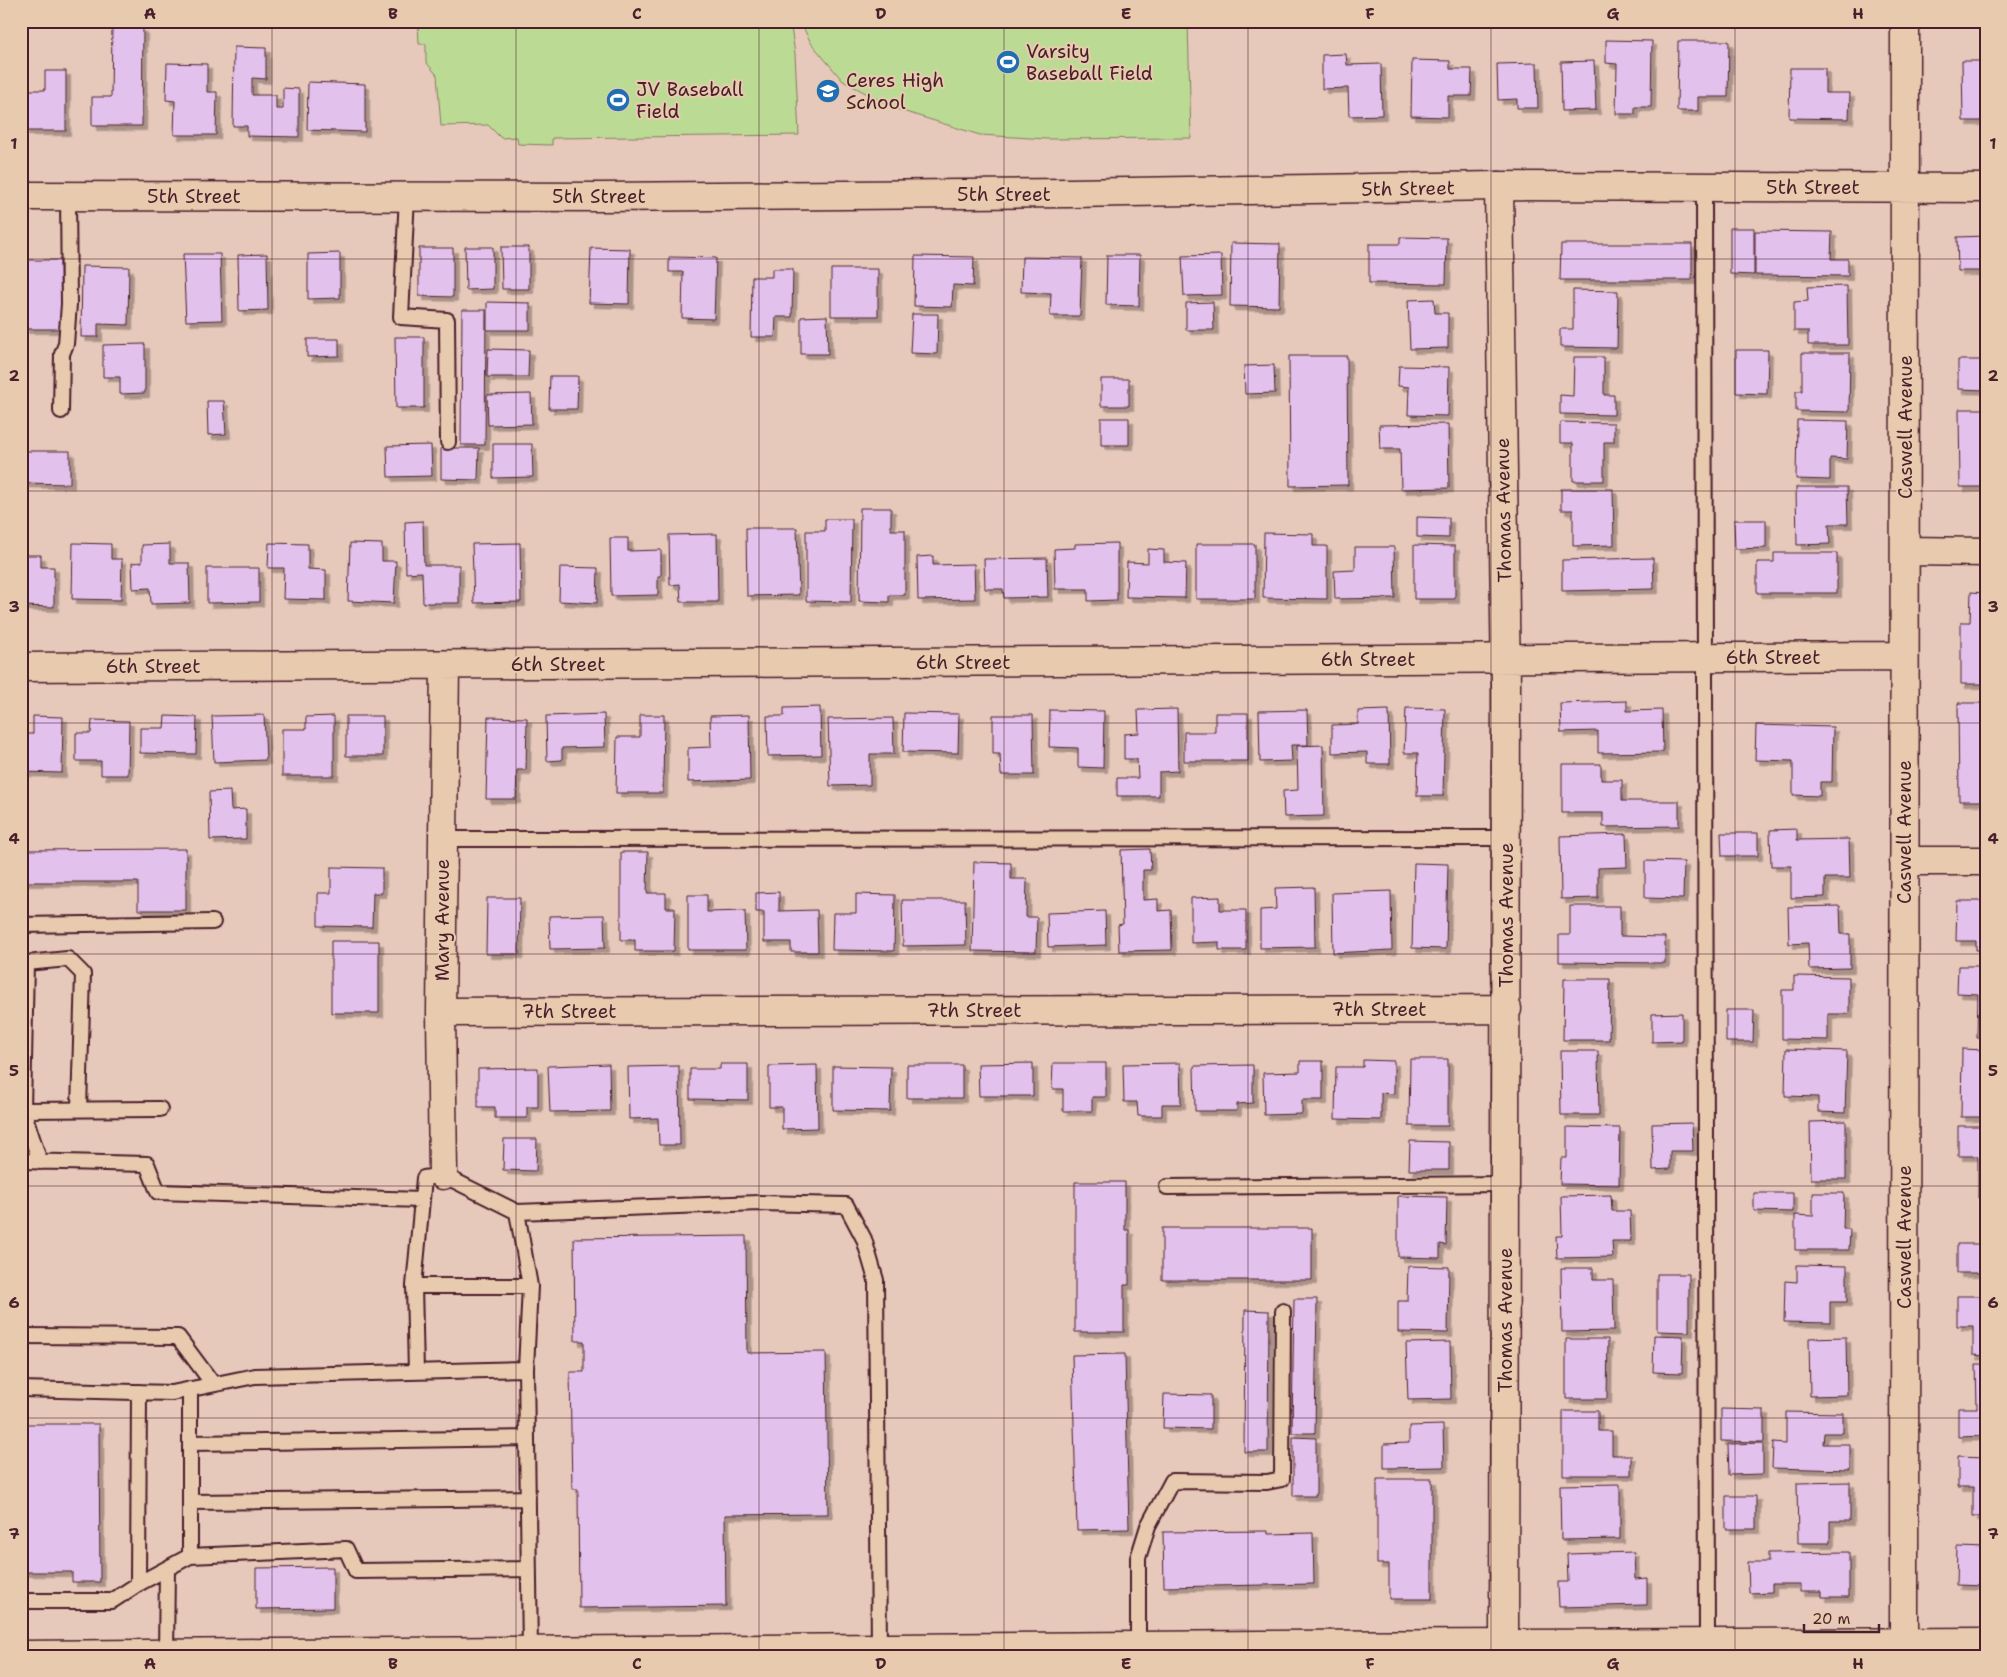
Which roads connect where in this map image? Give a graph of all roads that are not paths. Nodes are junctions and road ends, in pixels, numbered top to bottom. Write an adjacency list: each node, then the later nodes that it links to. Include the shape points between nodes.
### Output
1 (1905, 21): 4 (street, Caswell Avenue)
2 (1500, 186): 3 (street, 5th Street); 8 (street, 5th Street, via 1070,193); 15 (street, Thomas Avenue)
3 (1704, 187): 4 (street, 5th Street); 14 (lane)
4 (1905, 187): 5 (street, 5th Street); 11 (street, Caswell Avenue)
5 (1986, 188)
6 (21, 196): 7 (street, 5th Street)
7 (68, 196): 8 (street, 5th Street); 9 (lane, via 69,304 66,344 62,354)
8 (407, 196): 10 (lane, via 401,318 447,320)
9 (61, 411)
10 (448, 442)
11 (1905, 551): 12 (street); 13 (street, Caswell Avenue)
12 (1986, 552)
13 (1904, 656): 14 (street, 6th Street); 20 (street, Caswell Avenue)
14 (1704, 657): 15 (street, 6th Street); 58 (lane)
15 (1505, 658): 16 (street, 6th Street); 18 (street, Thomas Avenue)
16 (445, 665): 17 (street, 6th Street); 19 (street, Mary Avenue)
17 (21, 667)
18 (1506, 838): 19 (lane); 25 (street, Thomas Avenue)
19 (443, 839): 26 (street, Mary Avenue)
20 (1904, 861): 21 (street); 56 (street, Caswell Avenue)
21 (1986, 861)
22 (213, 922): 23 (lane)
23 (21, 925)
24 (24, 963): 27 (lane, via 68,959 83,974); 29 (lane)
25 (1506, 1009): 26 (street, 7th Street); 33 (street, Thomas Avenue)
26 (441, 1012): 32 (street, Mary Avenue)
27 (79, 1109): 28 (lane); 29 (lane)
28 (160, 1109)
29 (22, 1110): 31 (lane)
30 (21, 1161): 31 (lane)
31 (40, 1162): 35 (lane, via 147,1164 158,1192)
32 (443, 1175): 35 (lane, via 424,1178); 36 (lane)
33 (1506, 1184): 34 (lane); 59 (street, Thomas Avenue)
34 (1167, 1187)
35 (422, 1200): 37 (lane)
36 (517, 1212): 38 (lane); 61 (lane, via 760,1203 846,1205 864,1239 876,1280)
37 (414, 1286): 38 (lane); 42 (lane)
38 (530, 1286): 41 (lane)
39 (1283, 1311): 60 (lane, via 1282,1479 1267,1482 1172,1481 1148,1526 1138,1558)
40 (21, 1336): 43 (lane, via 178,1337)
41 (526, 1369): 42 (lane); 47 (lane)
42 (416, 1372): 43 (lane, via 255,1376)
43 (213, 1384): 45 (lane)
44 (21, 1389): 46 (lane)
45 (190, 1389): 46 (lane, via 172,1393); 48 (lane)
46 (139, 1392): 54 (lane)
47 (527, 1438): 48 (lane); 49 (lane)
48 (190, 1443): 50 (lane)
49 (528, 1498): 50 (lane); 53 (lane)
50 (190, 1502): 51 (lane)
51 (190, 1556): 52 (lane); 53 (lane, via 346,1549 356,1571)
52 (168, 1568): 54 (lane); 64 (lane)
53 (529, 1569): 63 (lane)
54 (138, 1584): 55 (lane, via 112,1601)
55 (21, 1601)
56 (1904, 1642): 57 (street); 58 (street)
57 (1986, 1642)
58 (1706, 1643): 59 (street)
59 (1504, 1644): 62 (street)
60 (1138, 1646): 61 (street); 62 (street)
61 (879, 1648): 63 (street)
62 (1262, 1650)
63 (530, 1651): 64 (street)
64 (166, 1654): 65 (street)
65 (21, 1655)

